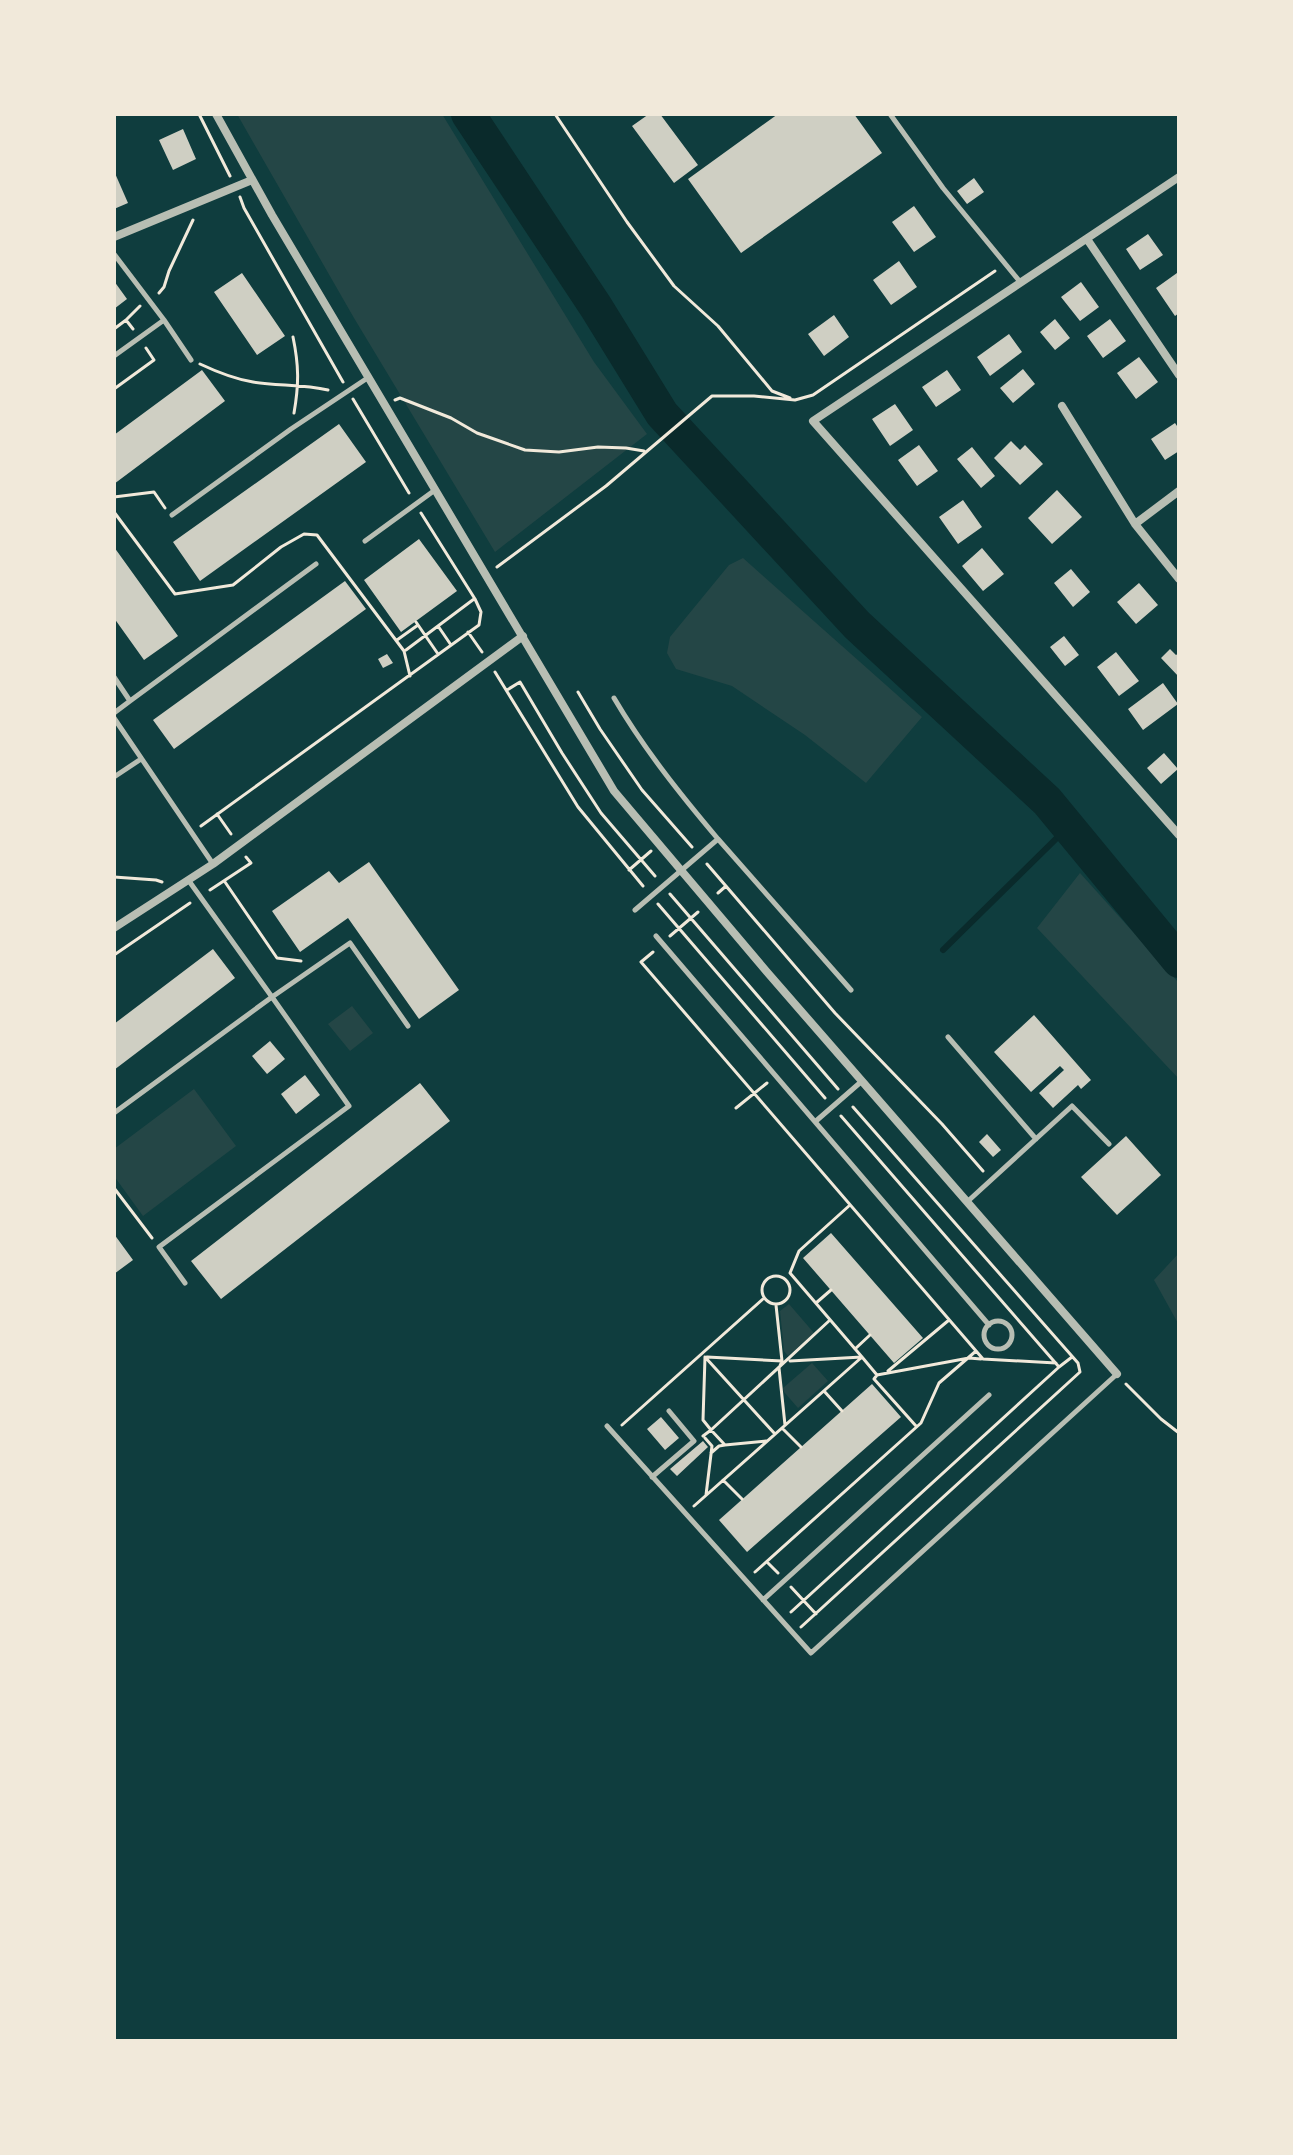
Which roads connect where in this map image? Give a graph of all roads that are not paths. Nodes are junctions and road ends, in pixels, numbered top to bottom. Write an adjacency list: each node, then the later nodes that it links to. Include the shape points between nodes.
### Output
1 (216, 114): 4 (street)
2 (890, 114): 8 (lane)
3 (1179, 177): 6 (street)
4 (252, 180): 5 (street); 13 (street)
5 (114, 237)
6 (1087, 239): 8 (street); 12 (street)
7 (114, 254): 9 (lane)
8 (1021, 283): 29 (street, via 813,421)
9 (164, 320): 10 (lane); 11 (lane)
10 (114, 356)
11 (191, 360)
12 (1179, 375)
13 (369, 377): 15 (street); 17 (lane)
14 (1062, 406): 18 (street)
15 (435, 490): 19 (lane); 22 (street)
16 (1179, 491): 18 (street)
17 (172, 515)
18 (1135, 524): 21 (street)
19 (365, 541)
20 (316, 564): 25 (lane)
21 (1179, 579)
22 (523, 636): 31 (street); 32 (street, via 614,791)
23 (114, 677): 25 (lane)
24 (614, 698): 30 (lane, via 658,765)
25 (130, 701): 26 (lane)
26 (114, 715): 27 (lane)
27 (141, 759): 28 (lane); 31 (lane)
28 (114, 777)
29 (1179, 835)
30 (718, 839): 32 (lane); 37 (lane)
31 (213, 864): 33 (street)
32 (682, 871): 34 (lane); 41 (street)
33 (189, 881): 35 (street); 38 (lane)
34 (635, 910)
35 (114, 928)
36 (656, 936): 43 (lane)
37 (851, 990)
38 (272, 997): 39 (lane, via 350,943); 42 (lane); 47 (lane, via 349,1106 159,1247)
39 (408, 1026)
40 (948, 1037): 44 (lane)
41 (862, 1081): 43 (lane); 46 (street)
42 (114, 1113)
43 (816, 1121): 48 (lane)
44 (1036, 1139): 45 (lane, via 1072,1106); 46 (lane)
45 (1109, 1144)
46 (967, 1202): 49 (street)
47 (185, 1283)
48 (989, 1325): 48 (lane, via 1000,1321 1010,1327 1012,1338 1005,1348 989,1346 984,1335)
49 (1117, 1374): 54 (lane, via 811,1653)
50 (989, 1395): 54 (lane)
51 (669, 1411): 53 (lane, via 694,1441)
52 (607, 1426): 53 (lane)
53 (652, 1477): 54 (lane)
54 (763, 1600)

